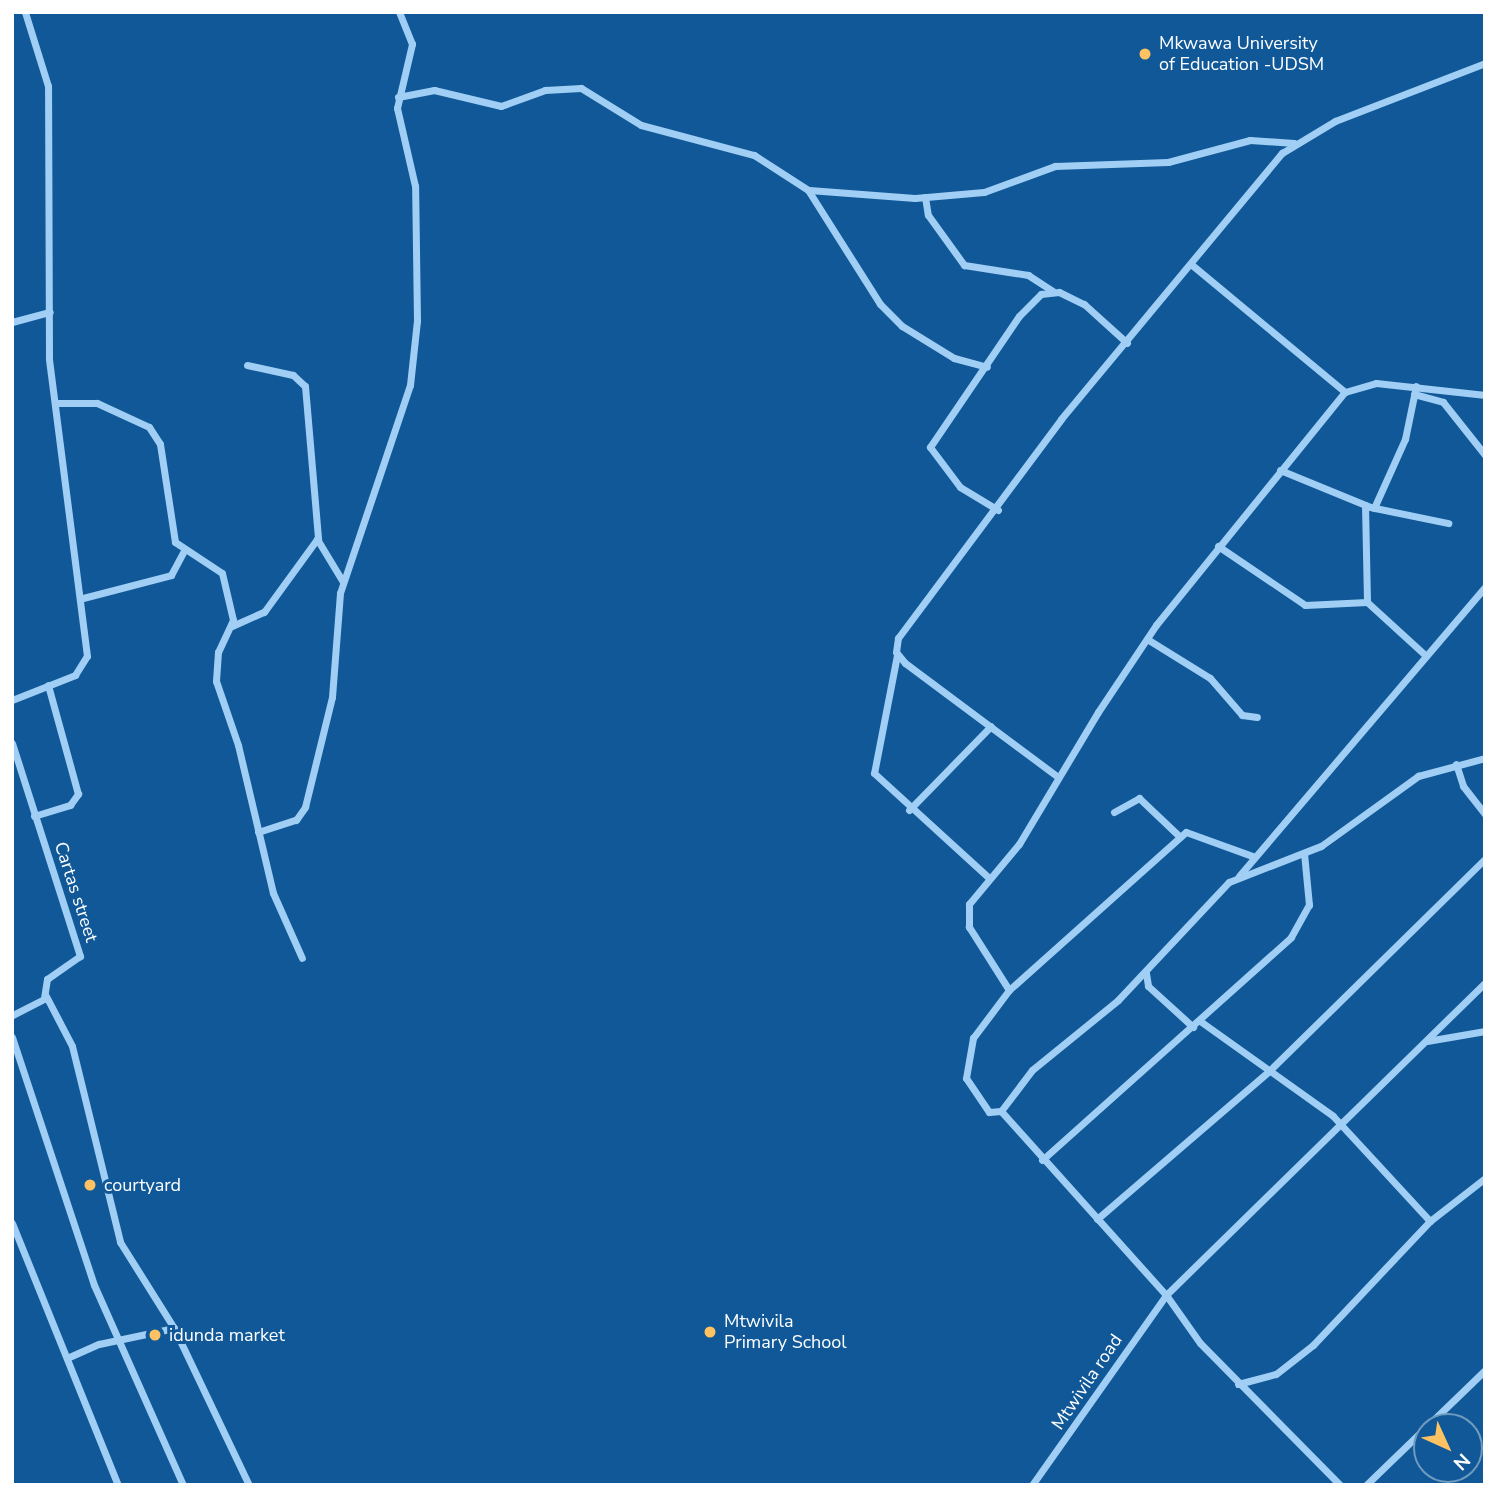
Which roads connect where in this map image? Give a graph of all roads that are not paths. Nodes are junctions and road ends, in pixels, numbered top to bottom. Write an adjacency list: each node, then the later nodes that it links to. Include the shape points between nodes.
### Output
1 (25, 12): 10 (street, via 45,73 51,117)
2 (399, 12): 4 (street, via 412,51)
3 (1485, 63): 5 (street)
4 (398, 97): 6 (street, via 434,90 502,106 545,90 581,88 641,125 754,155); 28 (street, via 415,181 417,321 410,385)
5 (1294, 143): 7 (street, via 1250,140 1168,162 1055,166 1000,189); 8 (street)
6 (808, 190): 7 (street); 14 (street, via 890,315 954,358)
7 (925, 197): 9 (street, via 928,215 964,265 1028,275)
8 (1192, 265): 12 (street); 16 (street)
9 (1054, 292): 12 (street, via 1076,299); 14 (street, via 1029,303)
10 (50, 312): 11 (street); 18 (street, via 49,358)
11 (12, 322)
12 (1127, 343): 23 (street, via 1061,419)
13 (247, 365): 25 (street, via 293,375 305,386)
14 (987, 367): 23 (street, via 930,447 960,487)
15 (1415, 390): 16 (street, via 1376,383); 17 (street); 19 (street, via 1443,402); 22 (street, via 1405,439)
16 (1346, 392): 20 (street)
17 (1485, 395)
18 (58, 403): 27 (street, via 97,403 149,427 160,444 169,521); 30 (street)
19 (1485, 455)
20 (1280, 470): 21 (street); 26 (street)
21 (1365, 505): 22 (street); 31 (street)
22 (1374, 508): 24 (street)
23 (998, 510): 34 (street, via 906,626)
24 (1448, 523)
25 (318, 539): 28 (street); 32 (street, via 264,612)
26 (1218, 546): 31 (street, via 1305,605); 33 (street)
27 (183, 552): 30 (street, via 171,575); 32 (street, via 219,568)
28 (344, 582): 48 (street, via 332,697 306,807 296,820)
29 (1485, 587): 35 (street)
30 (83, 598): 36 (street, via 86,664)
31 (1367, 602): 35 (street)
32 (232, 626): 48 (street, via 218,652 216,681)
33 (1147, 639): 38 (street, via 1210,678 1242,715); 43 (street)
34 (897, 655): 39 (street); 44 (street, via 873,767)
35 (1425, 655): 51 (street)
36 (48, 685): 37 (street); 47 (street, via 78,794 70,805)
37 (12, 700)
38 (1257, 717)
39 (991, 726): 43 (street); 44 (street)
40 (12, 743): 47 (street, Cartas street)
41 (1485, 758): 42 (street)
42 (1456, 764): 46 (street, via 1463,786); 50 (street, via 1418,776 1345,832)
43 (1058, 777): 54 (street, via 1019,844)
44 (909, 810): 54 (street)
45 (1114, 812): 49 (street, via 1139,798)
46 (1485, 814)
47 (34, 816): 59 (street, Cartas street, via 80,956 47,979)
48 (258, 832): 55 (street, via 273,893)
49 (1179, 835): 51 (street, via 1191,831); 58 (street, via 1088,926)
50 (1304, 853): 53 (street); 61 (street, via 1306,917)
51 (1255, 857): 53 (street)
52 (1485, 859): 66 (street)
53 (1239, 876): 56 (street)
54 (989, 878): 58 (street, via 969,904 969,927)
55 (302, 958)
56 (1146, 973): 62 (street, via 1148,986); 67 (street, via 1032,1070)
57 (1485, 983): 65 (street, Mtwivila road)
58 (1009, 990): 67 (street, via 973,1038 966,1078 989,1112)
59 (46, 996): 60 (street); 75 (street, via 72,1046 120,1242)
60 (12, 1015)
61 (1200, 1021): 62 (street); 66 (street)
62 (1193, 1027): 69 (street)
63 (1485, 1031): 65 (street)
64 (12, 1037): 76 (street)
65 (1427, 1041): 68 (street, Mtwivila road)
66 (1269, 1071): 68 (street); 71 (street)
67 (1001, 1111): 69 (street)
68 (1343, 1125): 72 (street); 74 (street, Mtwivila road)
69 (1042, 1160): 71 (street)
70 (1485, 1178): 72 (street)
71 (1097, 1219): 74 (street)
72 (1430, 1222): 79 (street, via 1313,1345 1276,1374)
73 (12, 1223): 77 (street)
74 (1166, 1295): 79 (street); 83 (street, Mtwivila road)
75 (174, 1328): 76 (street); 82 (street)
76 (117, 1341): 77 (street); 81 (street)
77 (67, 1358): 80 (street)
78 (1485, 1370): 85 (street)
79 (1238, 1384): 84 (street)
80 (118, 1485)
81 (183, 1485)
82 (249, 1485)
83 (1032, 1485)
84 (1340, 1485)
85 (1366, 1485)

